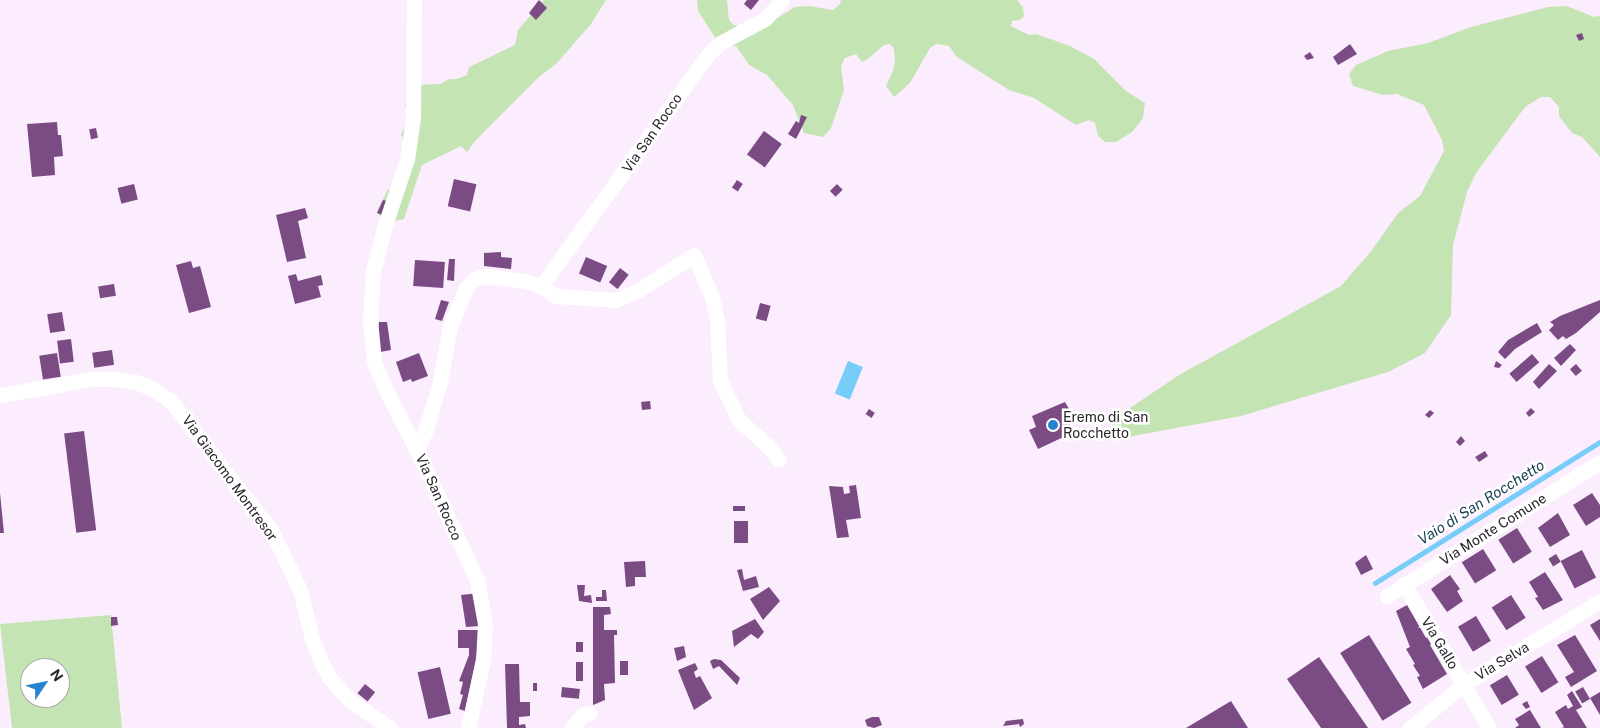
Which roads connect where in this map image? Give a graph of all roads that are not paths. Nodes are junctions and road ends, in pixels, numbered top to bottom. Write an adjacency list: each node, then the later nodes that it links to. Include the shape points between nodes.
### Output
1 (414, 0): 5 (street, via 413,118 407,160 373,271 370,320 374,361)
2 (782, 0): 3 (street, Via San Rocco, via 764,19 720,43 709,53)
3 (541, 286): 5 (street, Via San Rocco, via 485,276 474,279 466,288 450,326 440,382); 6 (street, Via San Rocco, via 556,296 616,300 637,291 694,255 712,297 717,320 720,382 739,420)
4 (0, 395): 13 (street, Via Giacomo Montresor, via 91,379 115,379 136,382 172,402 272,532 300,590 315,646 329,677 348,699)
5 (417, 451): 14 (street, Via San Rocco, via 476,580 485,624 483,661)
6 (779, 460)
7 (1598, 468): 8 (street, Via Monte Comune)
8 (1404, 584): 9 (street, Via Monte Comune); 11 (street, Via Gallo)
9 (1387, 596)
10 (1600, 601): 11 (street, Via Selva)
11 (1464, 684): 16 (street, Via Selva); 17 (street, Via Gallo)
12 (590, 713): 15 (street, via 582,714)
13 (390, 728)
14 (468, 728)
15 (572, 728)
16 (1410, 728)
17 (1489, 728)

